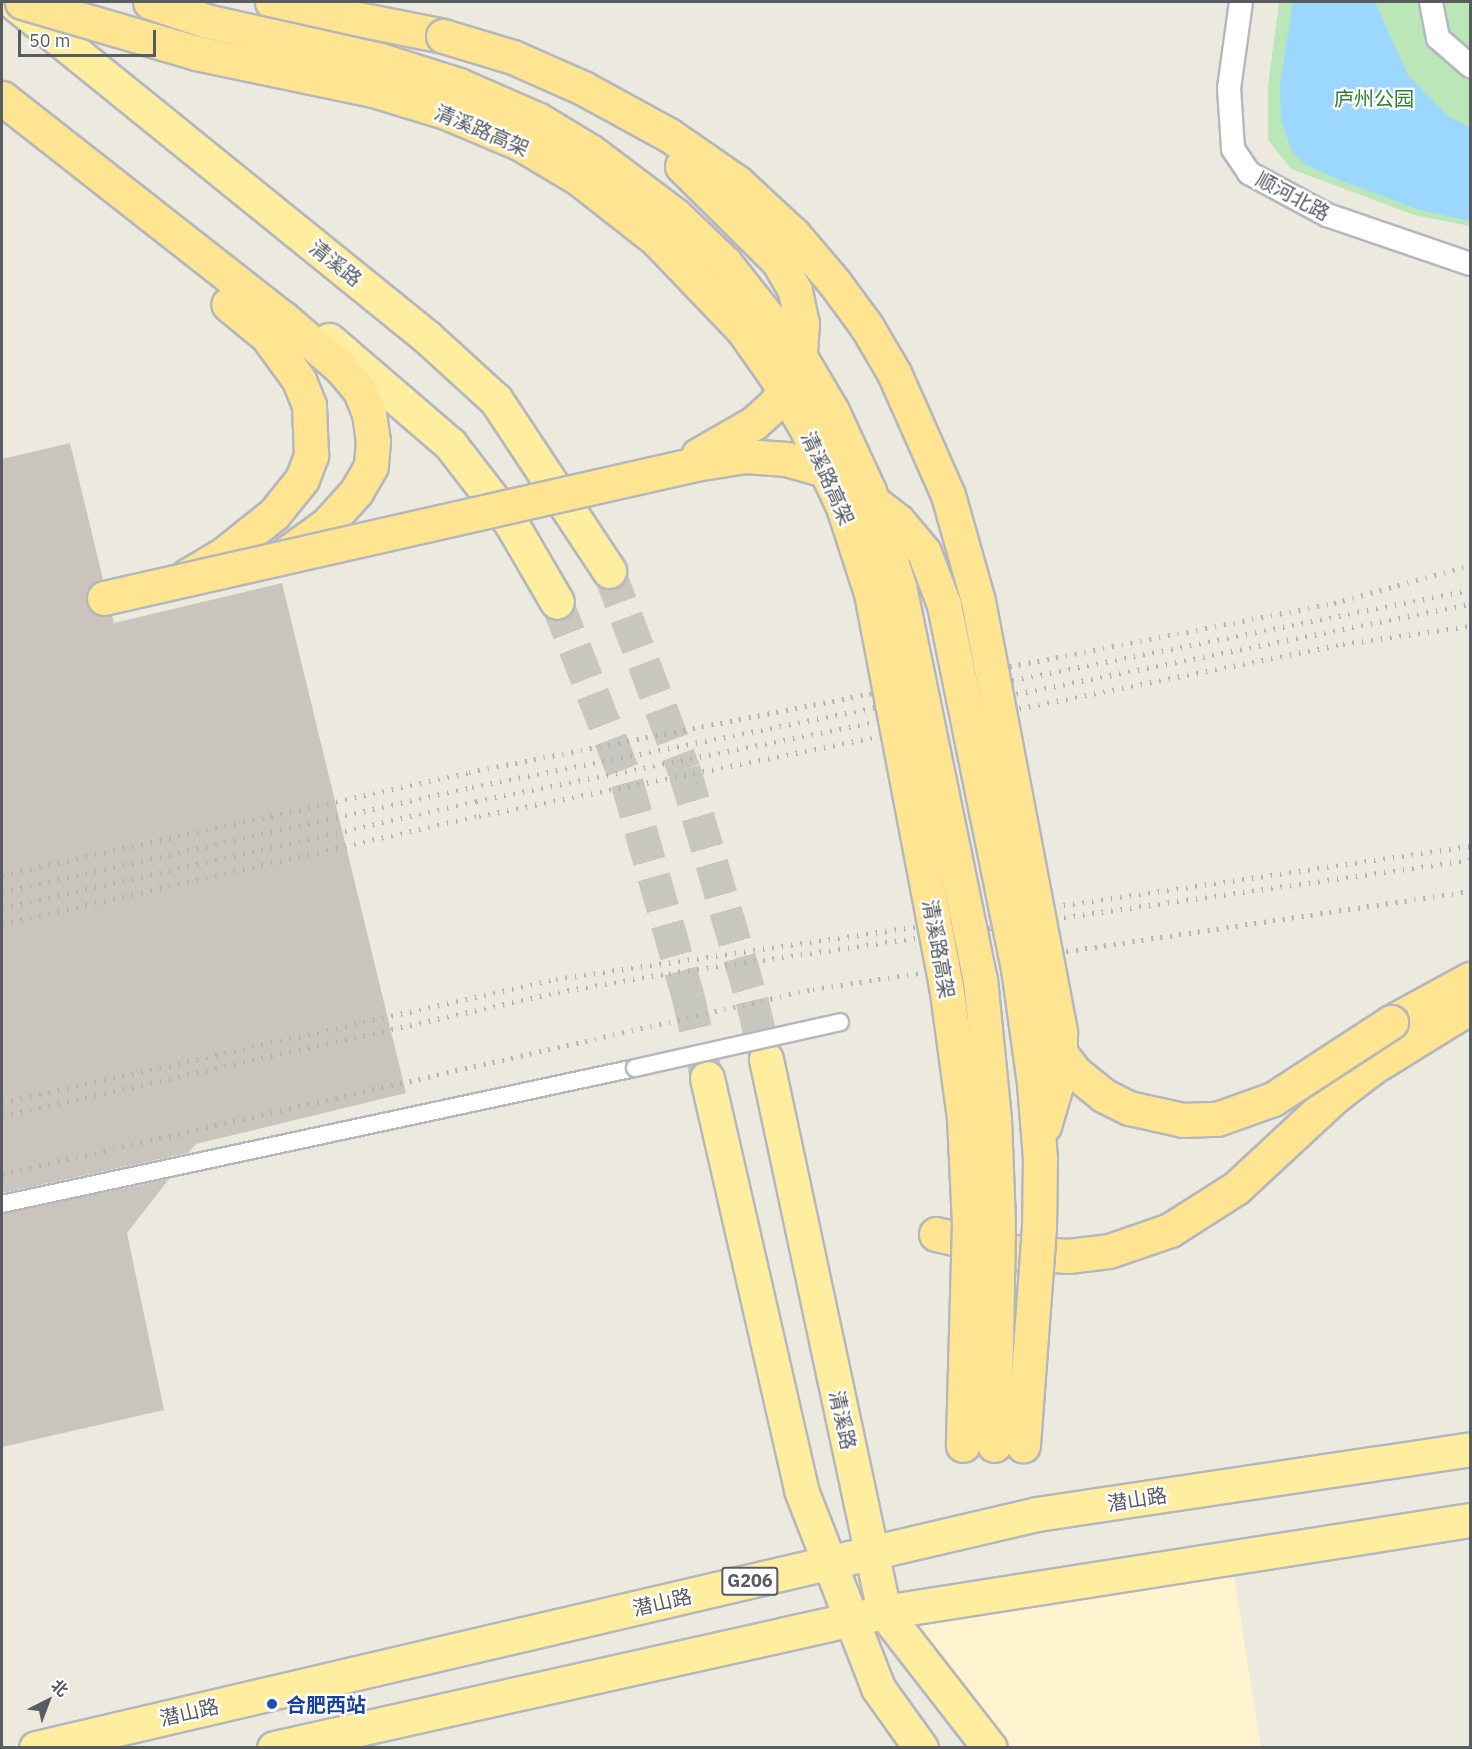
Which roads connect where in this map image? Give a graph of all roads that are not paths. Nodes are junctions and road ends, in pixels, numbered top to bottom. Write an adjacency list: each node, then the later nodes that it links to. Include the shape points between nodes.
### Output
1 (13, 2): 14 (main road, 清溪路, via 417,330 496,400)
2 (21, 2): 24 (highway, 清溪路高架, bridge, via 196,53 374,90 447,112 520,144 578,178 657,240 723,307 776,377 806,428 843,507 871,593 946,985 964,1118 969,1224)
3 (150, 2): 24 (highway, 清溪路高架, bridge, via 206,21 380,60 459,85 537,119 590,151 675,215 768,313 808,370 869,491 899,586 980,978 994,1119 998,1224)
4 (272, 2): 9 (highway, bridge, via 443,36 513,57)
5 (1241, 2): 12 (street, 顺河北路, via 1229,88 1233,149 1250,173 1327,215)
6 (1431, 2): 7 (street, via 1438,38)
7 (1470, 66)
8 (2, 84): 16 (main road, via 316,328 450,444 511,523)
9 (583, 88): 15 (highway, bridge, via 695,177 778,261 795,291 802,323 800,354 791,379 775,404 754,423 706,452 641,476); 19 (highway, bridge, via 669,135 737,182 795,235 867,327 926,438 948,495 978,601 1054,991 1060,1072 1039,1138 1017,1165 939,1219 1012,1252 1068,1256 1109,1251 1170,1230 1236,1188 1335,1096 1373,1067)
10 (2, 98): 11 (highway)
11 (56, 143): 13 (highway, via 283,318 340,367 360,392 369,413 371,466 356,492 326,525); 15 (highway, via 177,261 267,336 286,358 309,405 311,455 289,497 256,531)
12 (1470, 264)
13 (280, 558): 15 (highway, bridge, via 104,598); 17 (highway, bridge, via 745,456 786,459 836,473 898,521 924,552 944,605)
14 (609, 572)
15 (179, 581)
16 (557, 602)
17 (1018, 968): 18 (highway, bridge, via 1055,1048 1076,1073 1102,1095 1129,1108 1183,1120 1217,1119 1273,1099 1391,1022); 24 (highway, bridge, via 1040,1158 1038,1239)
18 (1470, 978)
19 (1470, 1007)
20 (840, 1022): 23 (street, bridge)
21 (766, 1059): 27 (main road, 清溪路)
22 (707, 1078): 28 (main road, via 801,1490)
23 (2, 1204)
24 (993, 1445)
25 (1470, 1449): 27 (main road, 潜山路 / G206, via 1037,1514)
26 (1470, 1520): 29 (main road)
27 (871, 1553): 28 (main road, 潜山路 / G206); 29 (main road, 清溪路)
28 (830, 1563): 30 (main road); 31 (main road, 潜山路 / G206)
29 (884, 1612): 30 (main road); 34 (main road, 清溪路)
30 (852, 1620): 32 (main road); 33 (main road, via 878,1688)
31 (36, 1748)
32 (274, 1748)
33 (921, 1748)
34 (990, 1748)

